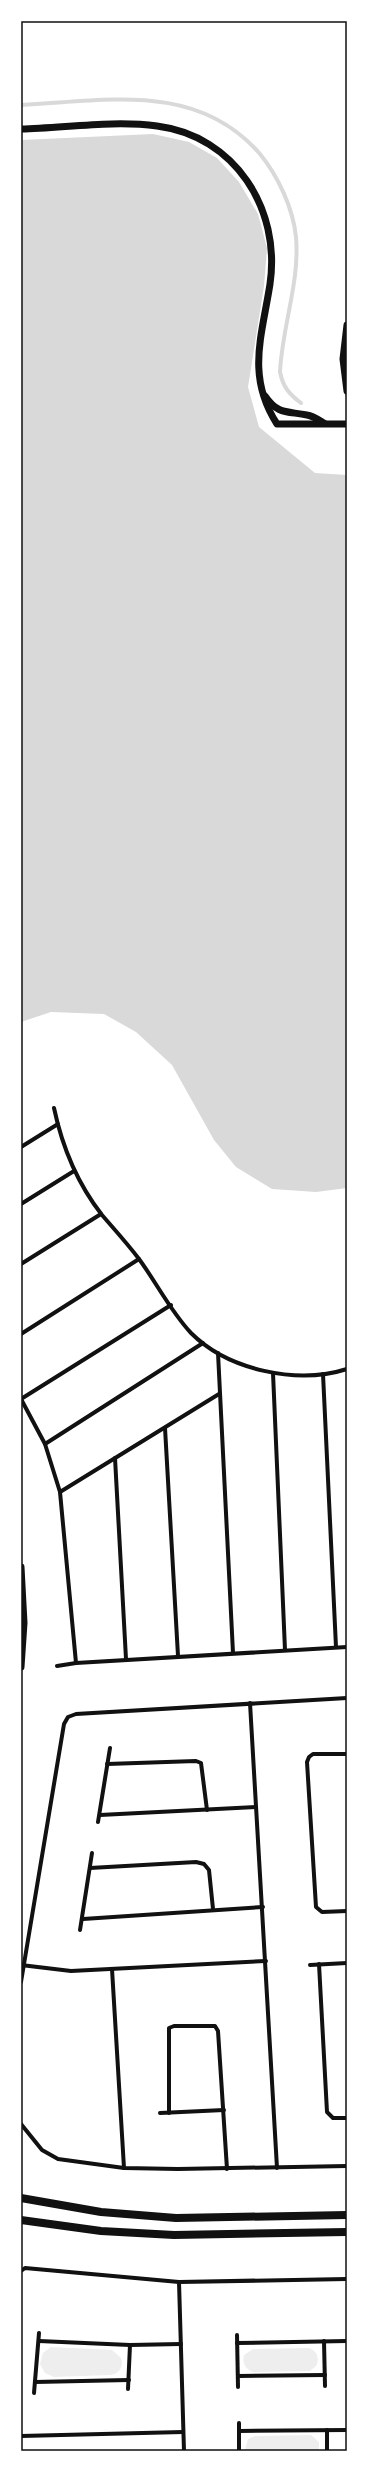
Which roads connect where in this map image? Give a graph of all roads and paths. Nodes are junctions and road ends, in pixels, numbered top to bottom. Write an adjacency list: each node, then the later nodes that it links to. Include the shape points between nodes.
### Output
1 (21, 129): 3 (street, via 158,126 181,131 203,140 236,166 258,197 271,240 271,273 258,356)
2 (347, 325): 4 (street, via 343,359)
3 (261, 388): 5 (street, via 270,403 279,410 288,414 308,415); 5 (street, via 267,407 277,424)
4 (347, 391)
5 (326, 424): 6 (street)
6 (347, 424)
7 (54, 1108): 8 (street)
8 (58, 1124): 9 (street); 10 (street)
9 (21, 1147)
10 (74, 1171): 11 (street); 12 (street)
11 (21, 1204)
12 (101, 1214): 13 (street); 14 (street)
13 (139, 1259): 15 (street); 16 (street)
14 (21, 1264)
15 (171, 1305): 17 (street, via 190,1332); 24 (street, via 21,1399)
16 (21, 1334)
17 (203, 1343): 18 (street); 24 (street)
18 (218, 1353): 20 (street); 22 (street)
19 (347, 1369): 21 (street)
20 (273, 1373): 21 (street); 30 (street)
21 (323, 1374): 28 (street)
22 (219, 1394): 23 (street); 31 (street)
23 (165, 1428): 25 (street); 32 (street)
24 (44, 1444): 26 (street)
25 (115, 1458): 26 (street); 33 (street)
26 (60, 1492): 34 (street)
27 (21, 1567): 36 (street, via 24,1623)
28 (336, 1647): 29 (street); 30 (street)
29 (347, 1647)
30 (285, 1650): 31 (street)
31 (233, 1653): 32 (street)
32 (178, 1656): 33 (street)
33 (126, 1659): 34 (street)
34 (76, 1662): 35 (street)
35 (57, 1666)
36 (21, 1667)
37 (347, 1698): 38 (street)
38 (250, 1702): 42 (street); 57 (street, via 76,1714 68,1717 64,1724)
39 (110, 1748): 41 (street)
40 (347, 1754): 50 (street, via 313,1754 307,1762 316,1907 322,1912)
41 (107, 1764): 43 (street, via 196,1761 201,1763); 44 (street)
42 (256, 1807): 43 (street); 48 (street)
43 (207, 1810): 44 (street)
44 (100, 1815): 45 (street)
45 (98, 1822)
46 (92, 1853): 47 (street)
47 (90, 1868): 49 (street, via 196,1862 204,1864 209,1870); 51 (street)
48 (263, 1907): 49 (street); 53 (street)
49 (213, 1910): 51 (street)
50 (347, 1911)
51 (83, 1919): 52 (street)
52 (80, 1930)
53 (266, 1961): 58 (street); 67 (street)
54 (347, 1962): 56 (street)
55 (310, 1964): 56 (street)
56 (319, 1964): 63 (street, via 327,2112 333,2118)
57 (23, 1965): 58 (street, via 71,1971); 59 (street)
58 (112, 1969): 66 (street)
59 (21, 1982)
60 (224, 2110): 62 (street); 62 (street, via 218,2031 215,2026 209,2025 174,2026 169,2028 168,2034); 68 (street)
61 (160, 2113): 62 (street)
62 (169, 2113)
63 (347, 2118)
64 (21, 2124): 66 (street, via 42,2150 58,2159)
65 (347, 2166): 67 (street)
66 (124, 2168): 68 (street)
67 (277, 2168): 68 (street)
68 (227, 2169)
69 (21, 2198): 70 (main road, via 101,2212 176,2218)
70 (347, 2215)
71 (21, 2220): 72 (main road, via 102,2231 174,2235)
72 (347, 2232)
73 (21, 2271): 75 (street, via 25,2268)
74 (347, 2279): 75 (street)
75 (179, 2282): 82 (street)
76 (39, 2333): 78 (street)
77 (237, 2335): 81 (street)
78 (39, 2341): 83 (street); 87 (street)
79 (324, 2341): 80 (street); 81 (street); 84 (street)
80 (347, 2341)
81 (238, 2343): 85 (street)
82 (181, 2344): 83 (street); 96 (street)
83 (130, 2345): 86 (street)
84 (325, 2375): 85 (street); 88 (street)
85 (238, 2376): 89 (street)
86 (129, 2380): 87 (street); 90 (street)
87 (35, 2382): 91 (street)
88 (325, 2386)
89 (238, 2388)
90 (128, 2389)
91 (34, 2393)
92 (239, 2422): 95 (street)
93 (327, 2430): 94 (street); 95 (street); 100 (street)
94 (347, 2430)
95 (239, 2431): 99 (street)
96 (183, 2432): 97 (street); 98 (street)
97 (21, 2436)
98 (184, 2451)
99 (239, 2451)
100 (327, 2451)

